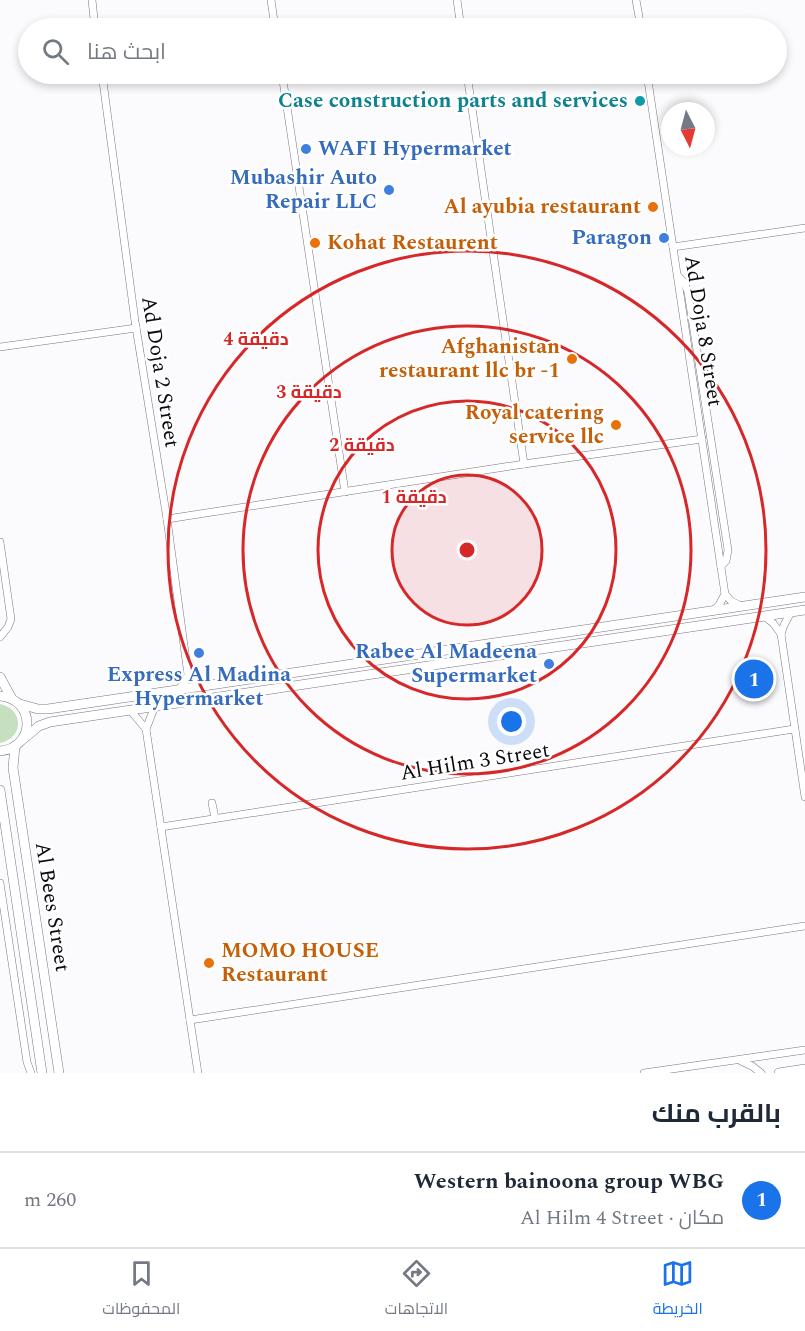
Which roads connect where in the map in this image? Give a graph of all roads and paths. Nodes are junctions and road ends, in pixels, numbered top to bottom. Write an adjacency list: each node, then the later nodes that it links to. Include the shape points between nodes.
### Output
1 (92, 0): 5 (street)
2 (271, 0): 6 (street)
3 (457, 0): 7 (street)
4 (636, 0): 8 (street)
5 (94, 18)
6 (274, 18)
7 (460, 18)
8 (639, 18)
9 (103, 84): 16 (street, Ad Doja 2 Street)
10 (284, 84): 20 (street)
11 (468, 84): 19 (street)
12 (649, 84): 14 (street, Ad Doja 8 Street)
13 (805, 228): 14 (street)
14 (673, 247): 15 (street, Ad Doja 8 Street)
15 (678, 276): 18 (street, Ad Doja 8 Street); 23 (street, via 688,292 728,550)
16 (136, 328): 17 (street); 21 (street, Ad Doja 2 Street)
17 (0, 348)
18 (702, 439): 19 (street); 23 (street, Ad Doja 8 Street)
19 (524, 464): 20 (street)
20 (345, 492): 21 (street)
21 (166, 519): 33 (street, Ad Doja 2 Street)
22 (0, 542): 32 (street, via 11,619)
23 (721, 566): 24 (street, Ad Doja 8 Street)
24 (725, 594): 26 (street); 28 (street)
25 (805, 597): 26 (street)
26 (742, 606): 28 (street)
27 (805, 610): 29 (street)
28 (713, 611): 35 (street)
29 (791, 612): 30 (street); 31 (street)
30 (764, 616): 31 (street); 39 (street)
31 (781, 634): 42 (street)
32 (0, 637)
33 (188, 675): 35 (street); 36 (street)
34 (0, 677): 38 (street)
35 (208, 686): 36 (street)
36 (178, 690): 38 (street, via 48,709)
37 (0, 696): 38 (street)
38 (16, 701): 43 (street, Al Bees Street, via 27,721)
39 (154, 706): 40 (street); 41 (street)
40 (130, 710): 41 (street); 43 (street, via 50,722)
41 (146, 729): 50 (street)
42 (794, 729): 46 (street); 49 (street, Al Hilm 3 Street)
43 (19, 743): 44 (street); 59 (street, Al Bees Street, via 13,768)
44 (0, 751)
45 (0, 790): 48 (street, Al Bees Street)
46 (805, 797)
47 (212, 803): 49 (street)
48 (1, 806): 58 (street, Al Bees Street)
49 (215, 818): 50 (street, Al Hilm 3 Street)
50 (161, 827): 53 (street)
51 (0, 883): 57 (street)
52 (805, 926): 53 (street)
53 (190, 1020): 60 (street)
54 (805, 1050): 55 (street)
55 (736, 1060): 61 (street); 62 (street)
56 (805, 1069): 63 (street)
57 (31, 1073)
58 (42, 1073)
59 (59, 1073)
60 (198, 1073)
61 (644, 1073)
62 (761, 1073)
63 (779, 1073)

